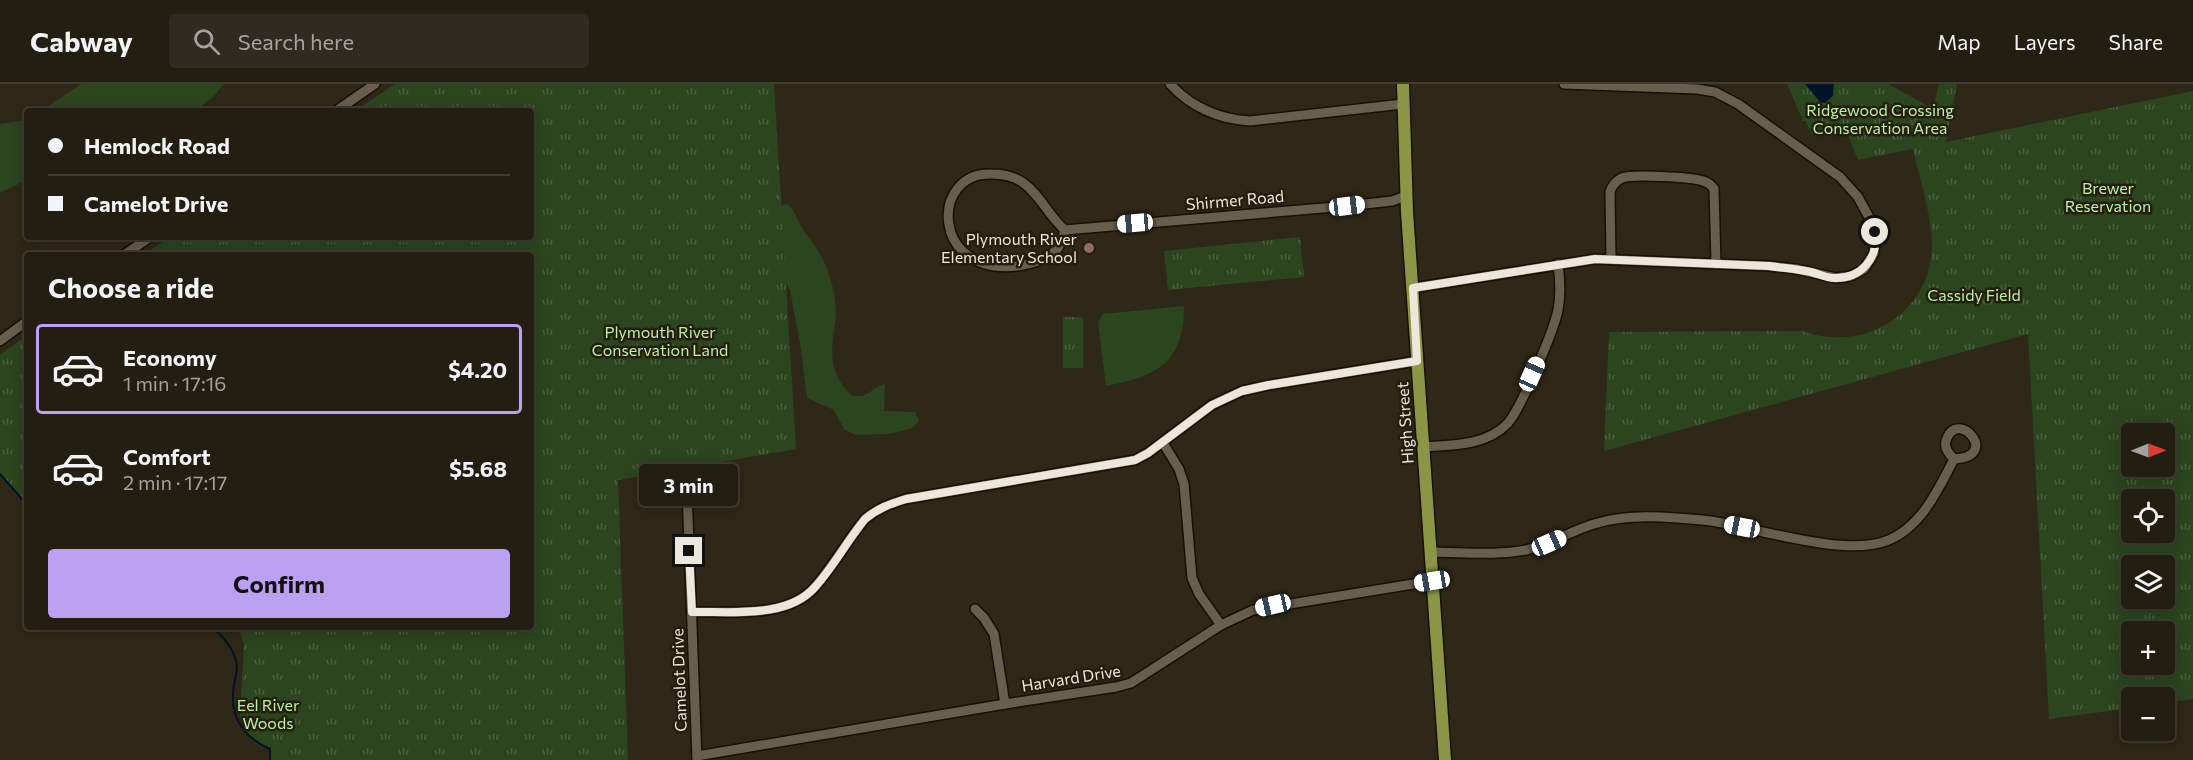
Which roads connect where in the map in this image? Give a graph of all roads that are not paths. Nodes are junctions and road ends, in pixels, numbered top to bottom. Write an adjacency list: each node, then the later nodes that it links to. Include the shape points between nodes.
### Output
1 (375, 84): 6 (street)
2 (1170, 84): 5 (street, via 1198,107 1235,120)
3 (1403, 84): 5 (main road, High Street)
4 (1564, 84): 13 (street, via 1709,90 1738,104 1840,177 1858,196 1875,232 1876,243 1864,269 1836,278 1781,267)
5 (1403, 104): 7 (main road, High Street)
6 (340, 108)
7 (1406, 196): 8 (street, Shirmer Road, via 1347,206); 14 (main road, High Street)
8 (1065, 230): 8 (street, via 1025,184 1001,174 973,176 964,181 949,204 949,228 958,247 971,260 988,265 1009,266 1040,260 1058,248)
9 (146, 240): 10 (street)
10 (128, 252)
11 (1611, 259): 12 (street); 13 (street); 13 (street, via 1610,192 1614,183 1632,176 1676,178 1702,180 1714,189)
12 (1558, 264): 14 (street); 19 (street, via 1558,309 1546,344 1507,424 1481,440)
13 (1716, 264)
14 (1413, 288): 17 (main road, High Street)
15 (24, 323): 16 (street)
16 (0, 341)
17 (1417, 361): 18 (street, via 1242,391 1212,405); 19 (main road, High Street)
18 (1163, 443): 25 (street, via 1135,460 1122,463 889,504 865,519 816,586 799,601 761,610); 26 (street, via 1184,484 1192,578)
19 (1423, 447): 22 (main road, High Street)
20 (1954, 459): 22 (street, via 1926,508 1905,530 1885,542 1844,545 1710,521 1637,517 1594,524 1526,550)
21 (687, 491): 25 (street, Camelot Drive)
22 (1430, 552): 23 (main road, High Street)
23 (1432, 581): 26 (street, Harvard Drive, via 1273,605); 29 (main road, High Street)
24 (975, 609): 27 (street, via 994,634)
25 (692, 612): 28 (street, Camelot Drive)
26 (1221, 625): 27 (street, Harvard Drive, via 1131,683)
27 (1005, 704): 28 (street, Harvard Drive)
28 (697, 758)
29 (1444, 760)

